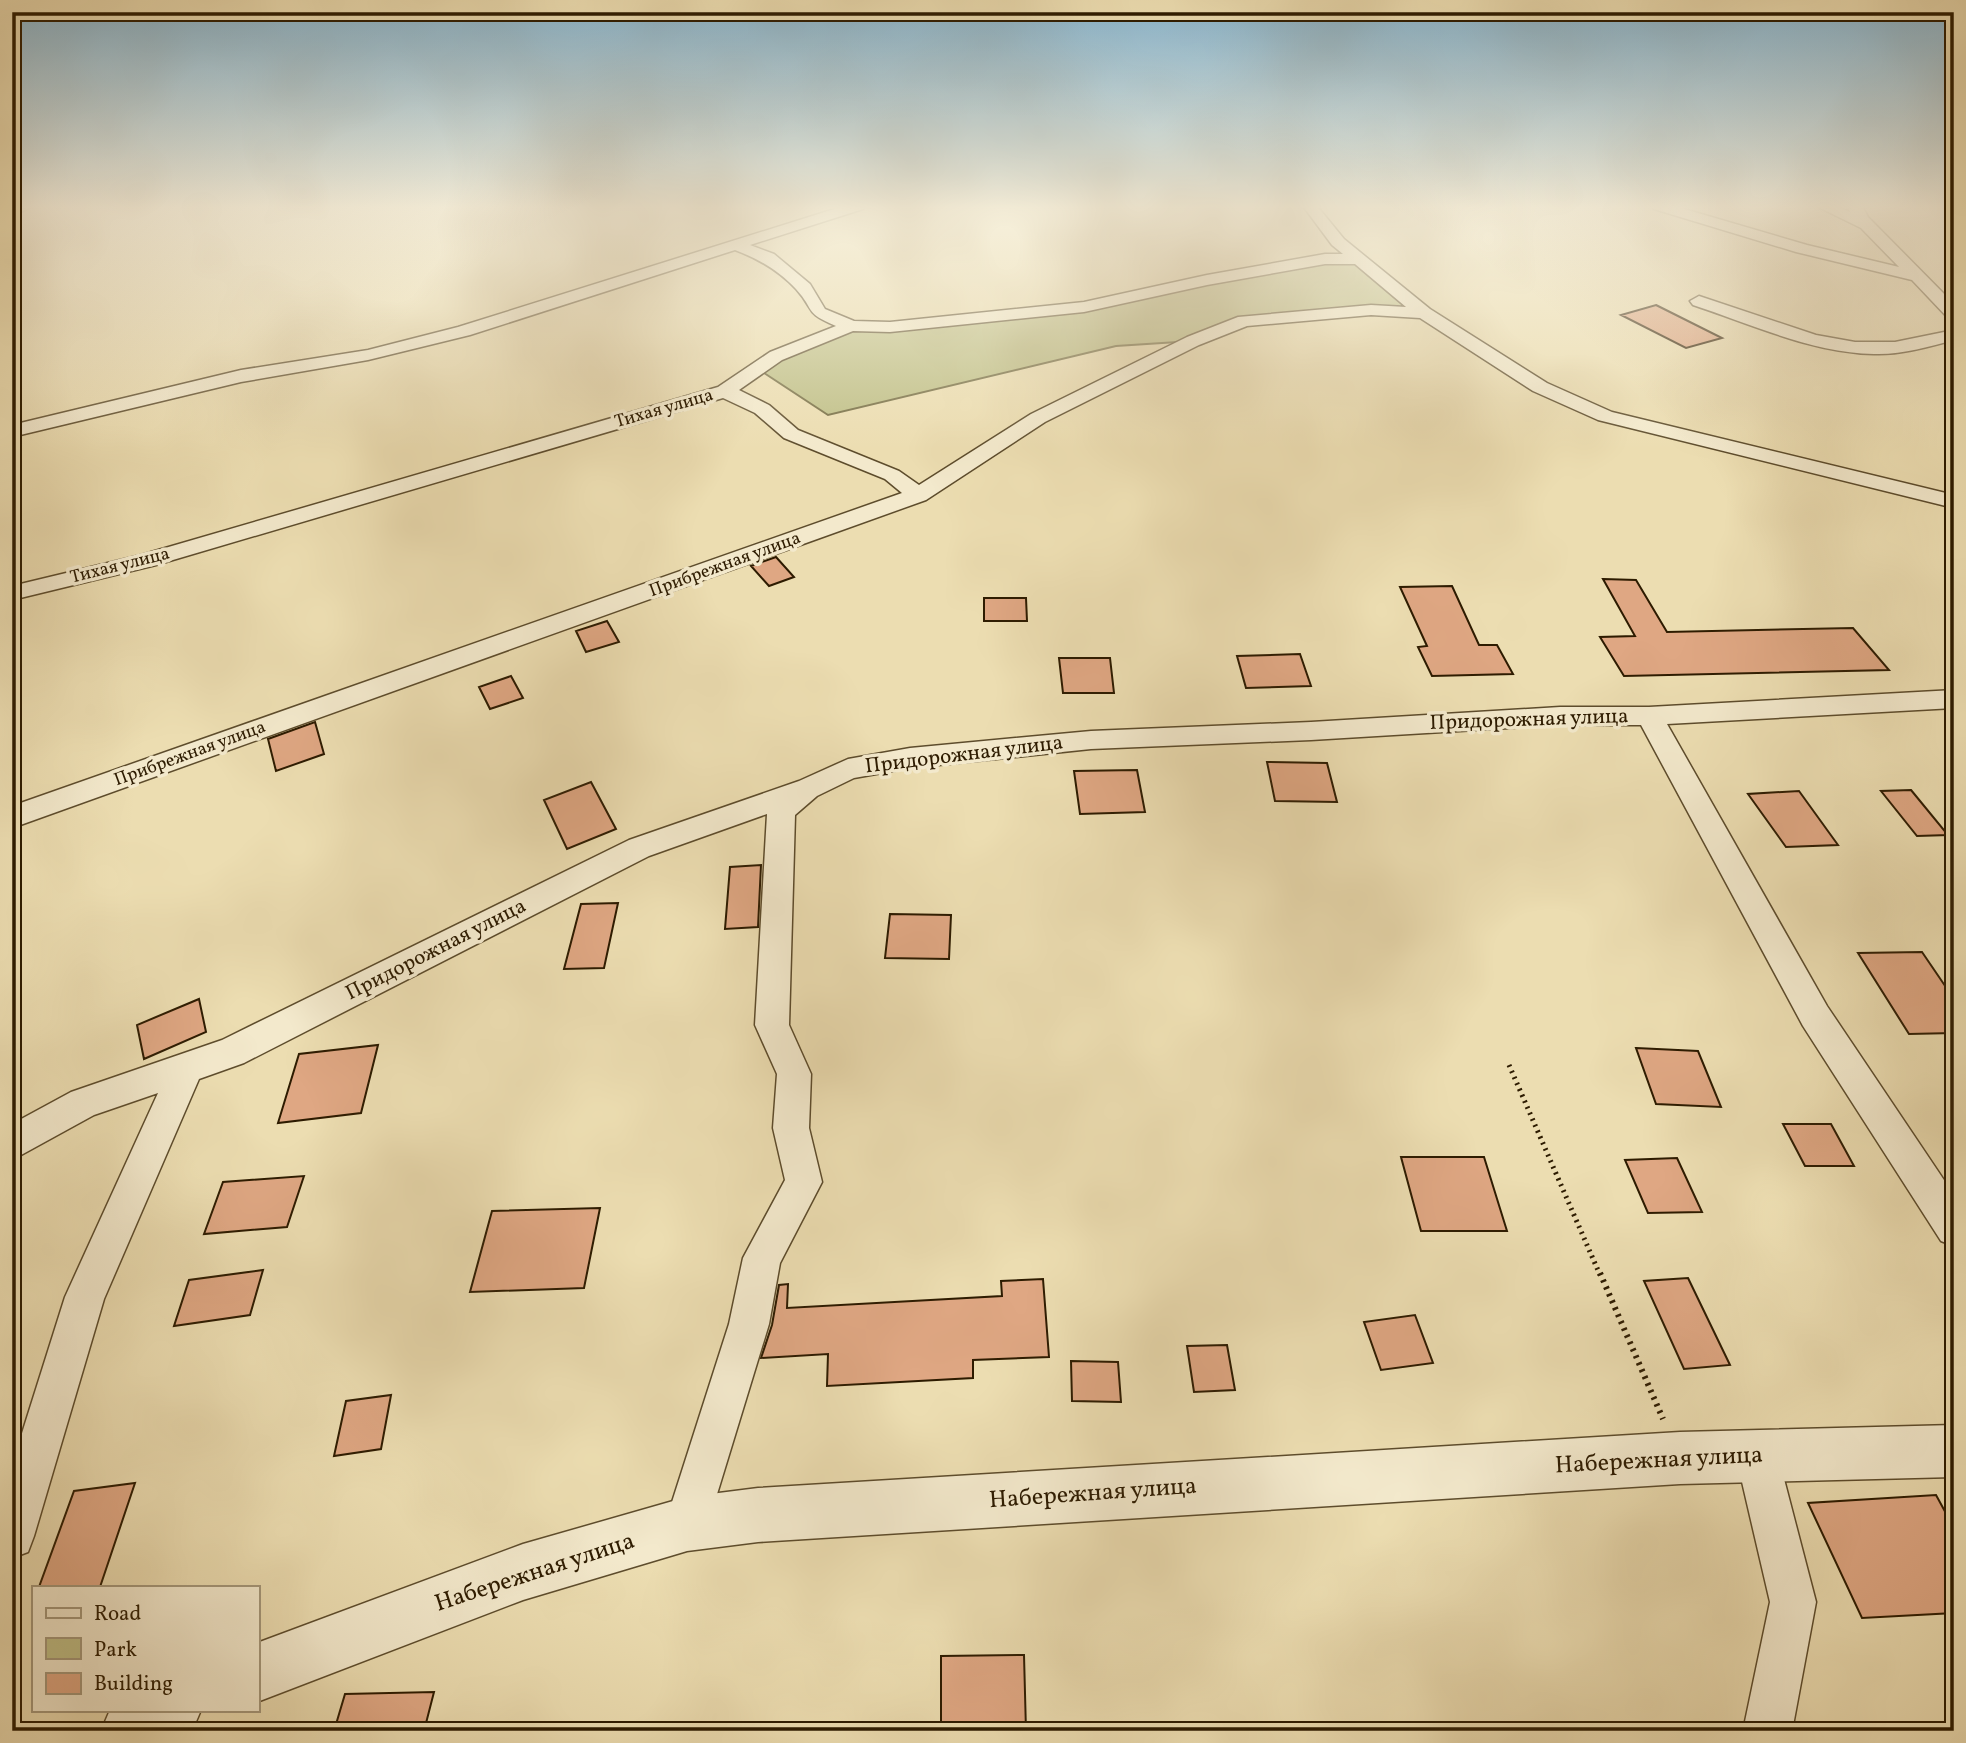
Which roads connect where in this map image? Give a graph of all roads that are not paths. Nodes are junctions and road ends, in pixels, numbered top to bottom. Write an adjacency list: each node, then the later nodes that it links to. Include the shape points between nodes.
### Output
1 (602, 287): 12 (street, via 380,352 241,376)
2 (803, 287): 9 (street, via 819,313)
3 (1174, 287): 9 (street, Тихая улица, via 1084,307 890,327)
4 (1393, 287): 7 (street)
5 (1926, 287): 8 (street)
6 (1699, 301): 10 (street, via 1825,342 1872,349 1911,346)
7 (1423, 313): 13 (street, Прибрежная улица, via 1371,310 1244,321 1193,341 1038,418); 14 (street, via 1540,387 1605,415)
8 (1954, 314)
9 (851, 326): 11 (street, Тихая улица, via 776,356)
10 (1954, 335)
11 (725, 391): 13 (street, via 762,409 791,434 892,475); 15 (street, Тихая улица, via 148,560)
12 (12, 430)
13 (918, 495): 19 (street, Прибрежная улица)
14 (1954, 502)
15 (12, 593)
16 (1954, 699): 17 (street, Придорожная улица)
17 (1649, 716): 18 (street, Придорожная улица, via 1560,716 1091,740 910,758 848,769); 22 (street, via 1815,1016)
18 (809, 788): 20 (street, Придорожная улица, via 639,848 232,1052); 25 (street, via 781,811 772,1025 794,1074 791,1128 804,1182 762,1258 749,1324)
19 (12, 817)
20 (186, 1068): 21 (street, Придорожная улица, via 83,1103); 26 (street, via 85,1297)
21 (12, 1143)
22 (1954, 1228)
23 (1954, 1451): 24 (street, Набережная улица)
24 (1757, 1456): 25 (street, Набережная улица, via 758,1515); 30 (street, via 1793,1602)
25 (687, 1524): 27 (street, Набережная улица, via 523,1572)
26 (12, 1536)
27 (259, 1672)
28 (167, 1712): 29 (street)
29 (131, 1731)
30 (1767, 1731)

